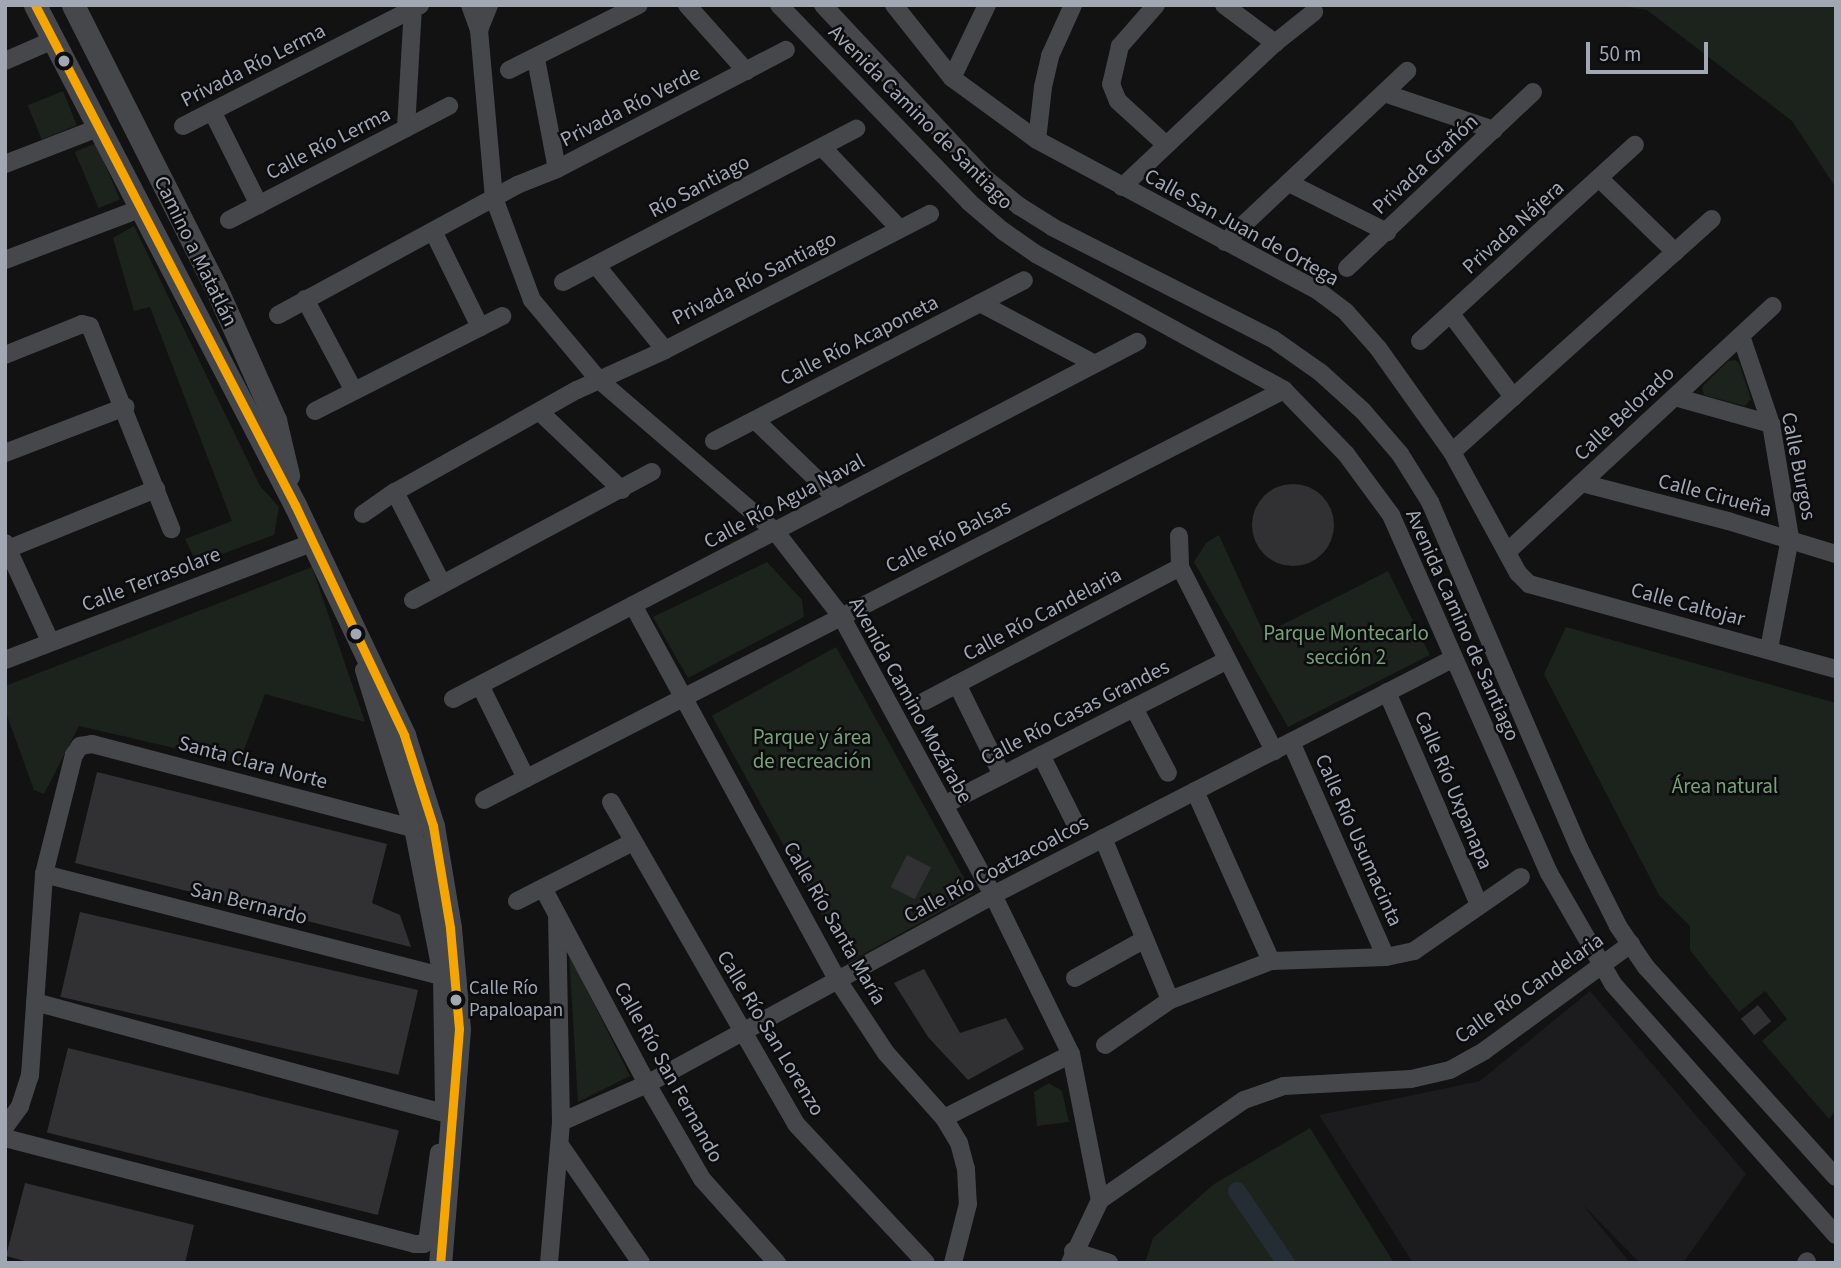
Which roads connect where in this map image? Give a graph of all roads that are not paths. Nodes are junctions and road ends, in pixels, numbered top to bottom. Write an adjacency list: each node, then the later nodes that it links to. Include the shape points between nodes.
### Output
1 (35, 5): 17 (street, Camino a Matatlán)
2 (73, 5): 61 (street, Camino a Matatlán)
3 (470, 5): 16 (street, Avenida Camino Mozárabe)
4 (489, 5): 16 (street, Avenida Camino Mozárabe)
5 (639, 5): 20 (street)
6 (687, 5): 23 (street)
7 (779, 5): 76 (street, Avenida Camino de Santiago, via 969,202 1003,231 1036,254)
8 (823, 5): 146 (street, Avenida Camino de Santiago, via 986,179 1011,199 1052,226 1273,338 1363,411 1430,502 1579,848)
9 (894, 5): 25 (street, Calle San Juan de Ortega)
10 (986, 5): 25 (street)
11 (1073, 5): 35 (street, via 1050,56)
12 (1156, 5): 36 (street, via 1120,46 1111,84 1118,101)
13 (1224, 5): 18 (street)
14 (416, 7): 29 (street, Privada Río Lerma); 32 (street)
15 (1314, 12): 18 (street)
16 (479, 30): 44 (street, Avenida Camino Mozárabe)
17 (53, 40): 21 (street); 31 (street, Camino a Matatlán)
18 (1275, 43): 36 (street)
19 (786, 51): 23 (street, Privada Río Verde)
20 (536, 59): 22 (street); 40 (street)
21 (5, 61)
22 (509, 70)
23 (746, 71): 40 (street, Privada Río Verde)
24 (1407, 71): 27 (street)
25 (952, 78): 35 (street, Calle San Juan de Ortega)
26 (1534, 92): 34 (street, Privada Grañón)
27 (1384, 93): 34 (street); 42 (street)
28 (449, 106): 32 (street, Calle Río Lerma)
29 (212, 111): 30 (street, Privada Río Lerma); 45 (street)
30 (183, 126)
31 (98, 128): 39 (street); 46 (street, Camino a Matatlán)
32 (407, 128): 45 (street, Calle Río Lerma)
33 (856, 129): 38 (street, Río Santiago)
34 (1494, 130): 51 (street, Privada Grañón)
35 (1037, 140): 43 (street, Calle San Juan de Ortega)
36 (1165, 144): 43 (street)
37 (1634, 145): 41 (street, Privada Nájera)
38 (822, 148): 50 (street); 57 (street, Río Santiago)
39 (5, 164)
40 (557, 169): 44 (street, Privada Río Verde)
41 (1600, 179): 55 (street); 65 (street, Privada Nájera)
42 (1289, 183): 51 (street); 54 (street)
43 (1122, 187): 54 (street, Calle San Juan de Ortega)
44 (494, 198): 52 (street, Privada Río Verde); 75 (street, Avenida Camino Mozárabe, via 532,300)
45 (259, 205): 49 (street, Calle Río Lerma)
46 (139, 209): 53 (street, Camino a Matatlán); 56 (street)
47 (930, 214): 50 (street, Privada Río Santiago)
48 (1712, 219): 55 (street)
49 (229, 220)
50 (898, 228): 72 (street, Privada Río Santiago)
51 (1387, 232): 58 (street, Privada Grañón)
52 (434, 233): 62 (street, Privada Río Verde); 68 (street)
53 (153, 234): 61 (street, via 196,295 207,296); 94 (street, Camino a Matatlán)
54 (1225, 242): 86 (street, Calle San Juan de Ortega, via 1317,289 1346,312 1378,348)
55 (1675, 252): 78 (street)
56 (5, 260)
57 (596, 265): 60 (street, Río Santiago); 72 (street)
58 (1347, 268)
59 (1024, 280): 63 (street, Calle Río Acaponeta)
60 (564, 282)
61 (216, 288): 94 (street, Camino a Matatlán, via 275,420)
62 (305, 299): 66 (street, Privada Río Verde); 77 (street)
63 (981, 303): 74 (street); 83 (street, Calle Río Acaponeta)
64 (1773, 306): 69 (street, Calle Belorado)
65 (1451, 314): 70 (street, Privada Nájera); 78 (street)
66 (278, 315)
67 (502, 316): 68 (street)
68 (480, 327): 77 (street)
69 (1741, 336): 79 (street, Calle Belorado); 84 (street, Calle Burgos)
70 (1420, 341)
71 (1137, 342): 74 (street, Calle Río Agua Naval)
72 (665, 350): 75 (street, Privada Río Santiago)
73 (5, 355): 80 (street, via 82,324 90,326)
74 (1095, 364): 93 (street, Calle Río Agua Naval)
75 (598, 379): 82 (street, Privada Río Santiago); 97 (street, Avenida Camino Mozárabe)
76 (1284, 390): 110 (street, Calle Río Balsas); 113 (street, Avenida Camino de Santiago, via 1346,454 1391,515)
77 (354, 391): 81 (street)
78 (1513, 397): 86 (street)
79 (1675, 397): 84 (street); 89 (street, Calle Belorado)
80 (125, 407): 87 (street); 90 (street)
81 (315, 411)
82 (540, 412): 91 (street); 92 (street, Privada Río Santiago)
83 (755, 420): 85 (street, Calle Río Acaponeta); 93 (street)
84 (1771, 424): 99 (street, Calle Burgos)
85 (714, 441)
86 (1452, 452): 102 (street, Calle San Juan de Ortega)
87 (5, 453)
88 (652, 472): 91 (street)
89 (1582, 483): 99 (street, Calle Cirueña); 102 (street, Calle Belorado)
90 (156, 489): 96 (street); 101 (street)
91 (622, 490): 105 (street)
92 (395, 492): 95 (street, Privada Río Santiago); 105 (street)
93 (836, 499): 97 (street, Calle Río Agua Naval)
94 (295, 505): 100 (street, Camino a Matatlán)
95 (363, 514)
96 (171, 529)
97 (775, 531): 108 (street, Calle Río Agua Naval); 110 (street, Avenida Camino Mozárabe)
98 (1179, 536): 104 (street)
99 (1790, 538): 103 (street, Calle Cirueña); 112 (street, Calle Burgos)
100 (312, 543): 109 (street, Camino a Matatlán); 111 (street, Calle Terrasolare)
101 (6, 546): 111 (street)
102 (1507, 552): 106 (street, Calle San Juan de Ortega)
103 (1836, 554)
104 (1180, 567): 115 (street); 117 (street, Calle Río Candelaria)
105 (442, 584): 107 (street)
106 (1530, 584): 112 (street, Calle Caltojar)
107 (413, 600)
108 (633, 605): 118 (street, Calle Río Agua Naval); 120 (street, Calle Río Santa María)
109 (349, 616): 135 (street); 171 (street, Camino a Matatlán, via 404,735 433,826 450,928 459,1029)
110 (841, 616): 120 (street, Calle Río Balsas); 133 (street, Avenida Camino Mozárabe)
111 (50, 641): 114 (street, Calle Terrasolare)
112 (1769, 649): 116 (street, Calle Caltojar)
113 (1454, 658): 119 (street, Calle Río Coatzacoalcos); 149 (street, Avenida Camino de Santiago, via 1549,873)
114 (5, 660)
115 (1227, 660): 123 (street, Calle Río Casas Grandes); 125 (street)
116 (1836, 669)
117 (957, 684): 122 (street, Calle Río Candelaria); 128 (street)
118 (480, 685): 121 (street, Calle Río Agua Naval); 129 (street)
119 (1387, 692): 124 (street, Calle Río Coatzacoalcos); 143 (street, Calle Río Uxpanapa)
120 (683, 697): 129 (street, Calle Río Balsas); 152 (street, Calle Río Santa María)
121 (453, 699)
122 (925, 701)
123 (1134, 708): 126 (street, Calle Río Casas Grandes); 127 (street)
124 (1291, 742): 125 (street, Calle Río Coatzacoalcos); 147 (street, Calle Río Usumacinta)
125 (1273, 751): 130 (street, Calle Río Coatzacoalcos)
126 (1041, 755): 128 (street, Calle Río Casas Grandes); 134 (street)
127 (1168, 774)
128 (1002, 775): 133 (street, Calle Río Casas Grandes)
129 (526, 778): 131 (street, Calle Río Balsas)
130 (1195, 791): 136 (street, Calle Río Coatzacoalcos); 148 (street)
131 (484, 800)
132 (611, 802): 137 (street, Calle Río San Lorenzo)
133 (944, 805): 141 (street, Avenida Camino Mozárabe)
134 (1075, 823)
135 (413, 828): 138 (street, Santa Clara Norte, via 92,744 80,746 74,755); 150 (street)
136 (1103, 838): 141 (street, Calle Río Coatzacoalcos); 145 (street)
137 (634, 842): 140 (street); 155 (street, Calle Río San Lorenzo)
138 (44, 874): 150 (street, San Bernardo); 154 (street)
139 (1521, 877): 143 (street)
140 (543, 888): 142 (street); 144 (street, Calle Río San Fernando)
141 (993, 895): 152 (street, Calle Río Coatzacoalcos); 157 (street, Avenida Camino Mozárabe)
142 (517, 901)
143 (1479, 905): 147 (street, via 1414,951)
144 (557, 913): 158 (street, Calle Río San Fernando); 161 (street)
145 (1145, 939): 151 (street); 153 (street)
146 (1631, 944): 149 (street, Calle Río Candelaria); 165 (street, Avenida Camino de Santiago, via 1646,967)
147 (1386, 957): 148 (street)
148 (1271, 961): 153 (street)
149 (1602, 965): 166 (street, Calle Río Candelaria, via 1484,1051 1450,1070 1412,1079 1284,1086 1244,1100); 168 (street, Avenida Camino de Santiago, via 1613,984)
150 (442, 976): 159 (street)
151 (1075, 978)
152 (837, 979): 155 (street, Calle Río Coatzacoalcos); 160 (street, Calle Río Santa María, via 886,1053)
153 (1170, 1000): 156 (street)
154 (35, 1002): 159 (street); 162 (street, via 26,1093)
155 (741, 1031): 158 (street, Calle Río Coatzacoalcos); 175 (street, Calle Río San Lorenzo, via 796,1124)
156 (1105, 1045)
157 (1071, 1054): 160 (street); 166 (street, Avenida Camino Mozárabe)
158 (647, 1084): 161 (street, Calle Río Coatzacoalcos); 174 (street, Calle Río San Fernando, via 702,1179)
159 (444, 1113): 163 (street, via 424,1244)
160 (944, 1118): 176 (street, Calle Río Santa María, via 966,1169 960,1243)
161 (561, 1122): 164 (street)
162 (5, 1127)
163 (5, 1138)
164 (560, 1146): 172 (street); 173 (street)
165 (1836, 1177)
166 (1100, 1200): 167 (street)
167 (1088, 1229): 169 (street); 170 (street)
168 (1836, 1235)
169 (1072, 1257): 170 (street)
170 (1097, 1261)
171 (440, 1263)
172 (549, 1263)
173 (641, 1263)
174 (778, 1263)
175 (926, 1263)
176 (953, 1263)

